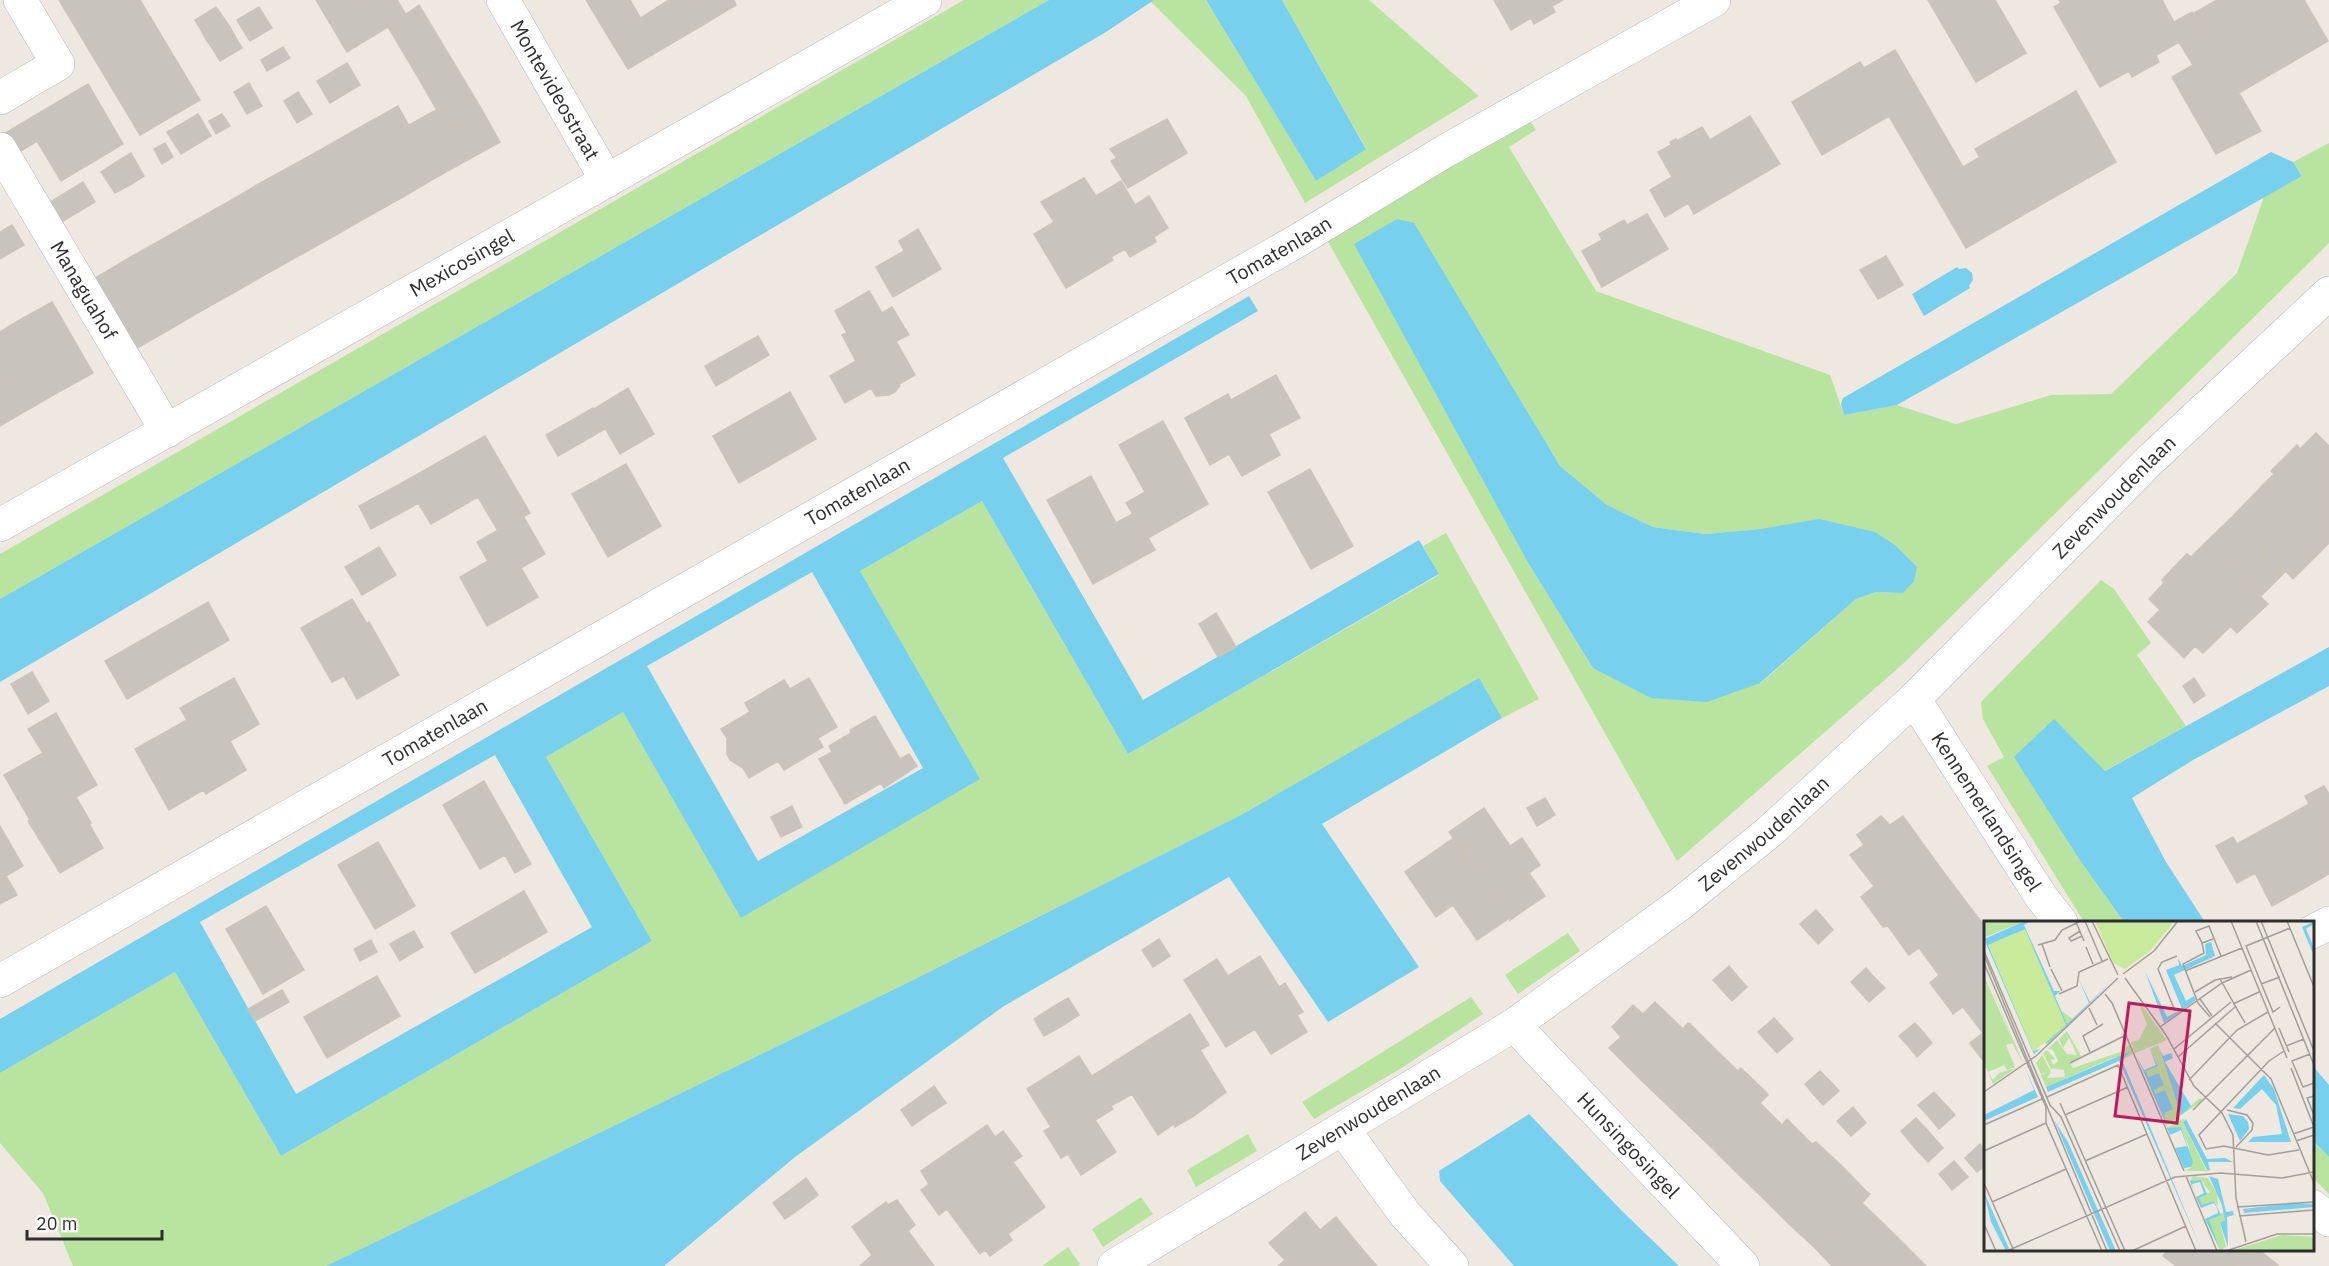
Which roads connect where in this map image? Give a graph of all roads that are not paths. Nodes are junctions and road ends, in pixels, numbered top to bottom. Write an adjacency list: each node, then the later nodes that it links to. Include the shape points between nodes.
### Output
1 (20, 0): 6 (street, via 58,64)
2 (503, 0): 8 (street, Montevideostraat)
3 (925, 0): 8 (street, Mexicosingel)
4 (1714, 0): 5 (street, Tomatenlaan)
5 (1672, 11): 16 (street, Tomatenlaan, via 1297,241)
6 (0, 98)
7 (0, 150): 10 (street, Managuahof)
8 (607, 181): 10 (street, Mexicosingel)
9 (2329, 292): 12 (street, Zevenwoudenlaan, via 2148,462)
10 (167, 431): 11 (street, Mexicosingel)
11 (0, 525)
12 (1914, 699): 13 (street, Kennemerlandsingel); 17 (street, Zevenwoudenlaan, via 1769,832 1680,904)
13 (2060, 921)
14 (2329, 923): 15 (street)
15 (2314, 931)
16 (0, 981)
17 (1514, 1025): 18 (street, Zevenwoudenlaan); 23 (street, Hunsingosingel)
18 (1343, 1129): 21 (street, Zevenwoudenlaan); 22 (street, via 1405,1214)
19 (2314, 1207): 20 (street)
20 (2329, 1220)
21 (1114, 1266)
22 (1452, 1266)
23 (1743, 1266)

